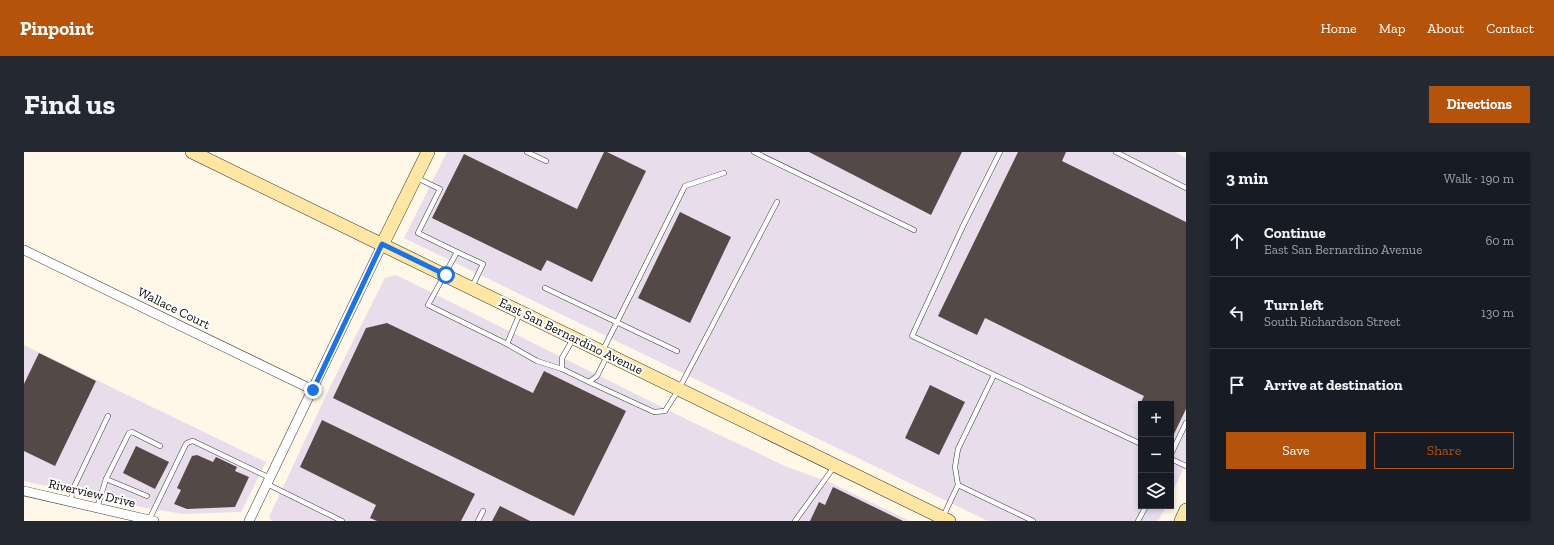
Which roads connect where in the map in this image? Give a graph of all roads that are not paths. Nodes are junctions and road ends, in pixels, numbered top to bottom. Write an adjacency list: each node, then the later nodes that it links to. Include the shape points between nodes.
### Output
1 (192, 152): 13 (main road, East San Bernardino Avenue)
2 (428, 152): 9 (main road)
3 (527, 152): 7 (lane)
4 (754, 152): 12 (lane)
5 (1000, 152): 26 (lane, via 912,336)
6 (1116, 152): 10 (lane)
7 (546, 161)
8 (724, 173): 20 (lane, via 685,186)
9 (416, 177): 13 (main road); 15 (lane, via 440,189 418,233)
10 (1186, 188)
11 (777, 202): 29 (lane)
12 (914, 230)
13 (382, 244): 16 (main road, East San Bernardino Avenue); 28 (street)
14 (24, 250): 28 (street, Wallace Court)
15 (458, 252): 16 (lane); 17 (lane, via 483,264)
16 (446, 275): 17 (main road, East San Bernardino Avenue); 22 (lane, via 428,305)
17 (472, 288): 19 (main road, East San Bernardino Avenue)
18 (545, 288): 20 (lane)
19 (521, 312): 21 (main road, East San Bernardino Avenue); 22 (lane)
20 (617, 322): 23 (lane); 24 (lane)
21 (574, 338): 24 (main road, East San Bernardino Avenue); 25 (lane, via 562,358)
22 (507, 344): 25 (lane, via 537,361)
23 (677, 351)
24 (605, 353): 27 (lane, via 597,376); 29 (main road, East San Bernardino Avenue)
25 (562, 369): 27 (lane)
26 (994, 375): 32 (lane); 40 (lane, via 958,449 955,468)
27 (588, 382): 29 (lane, via 654,412 665,411)
28 (313, 390): 39 (street)
29 (679, 390): 36 (main road, East San Bernardino Avenue)
30 (108, 416): 43 (lane, via 74,487)
31 (1186, 423): 34 (lane)
32 (1138, 443)
33 (160, 446): 38 (lane, via 132,432 129,433)
34 (1174, 448)
35 (1174, 460): 37 (lane)
36 (835, 465): 48 (main road, East San Bernardino Avenue); 53 (lane)
37 (1186, 466)
38 (106, 479): 42 (lane); 44 (lane)
39 (269, 481): 49 (lane, via 189,442); 50 (street); 51 (lane)
40 (958, 485): 48 (lane); 54 (lane)
41 (24, 491): 43 (street, Riverview Drive)
42 (147, 496)
43 (70, 502): 44 (street, Riverview Drive)
44 (97, 508): 49 (street, Riverview Drive)
45 (1144, 509): 55 (lane)
46 (1186, 510): 56 (main road)
47 (483, 511): 52 (lane)
48 (946, 519)
49 (152, 520)
50 (249, 521)
51 (342, 521)
52 (478, 521)
53 (795, 521)
54 (1033, 521)
55 (1138, 521)
56 (1181, 521)

